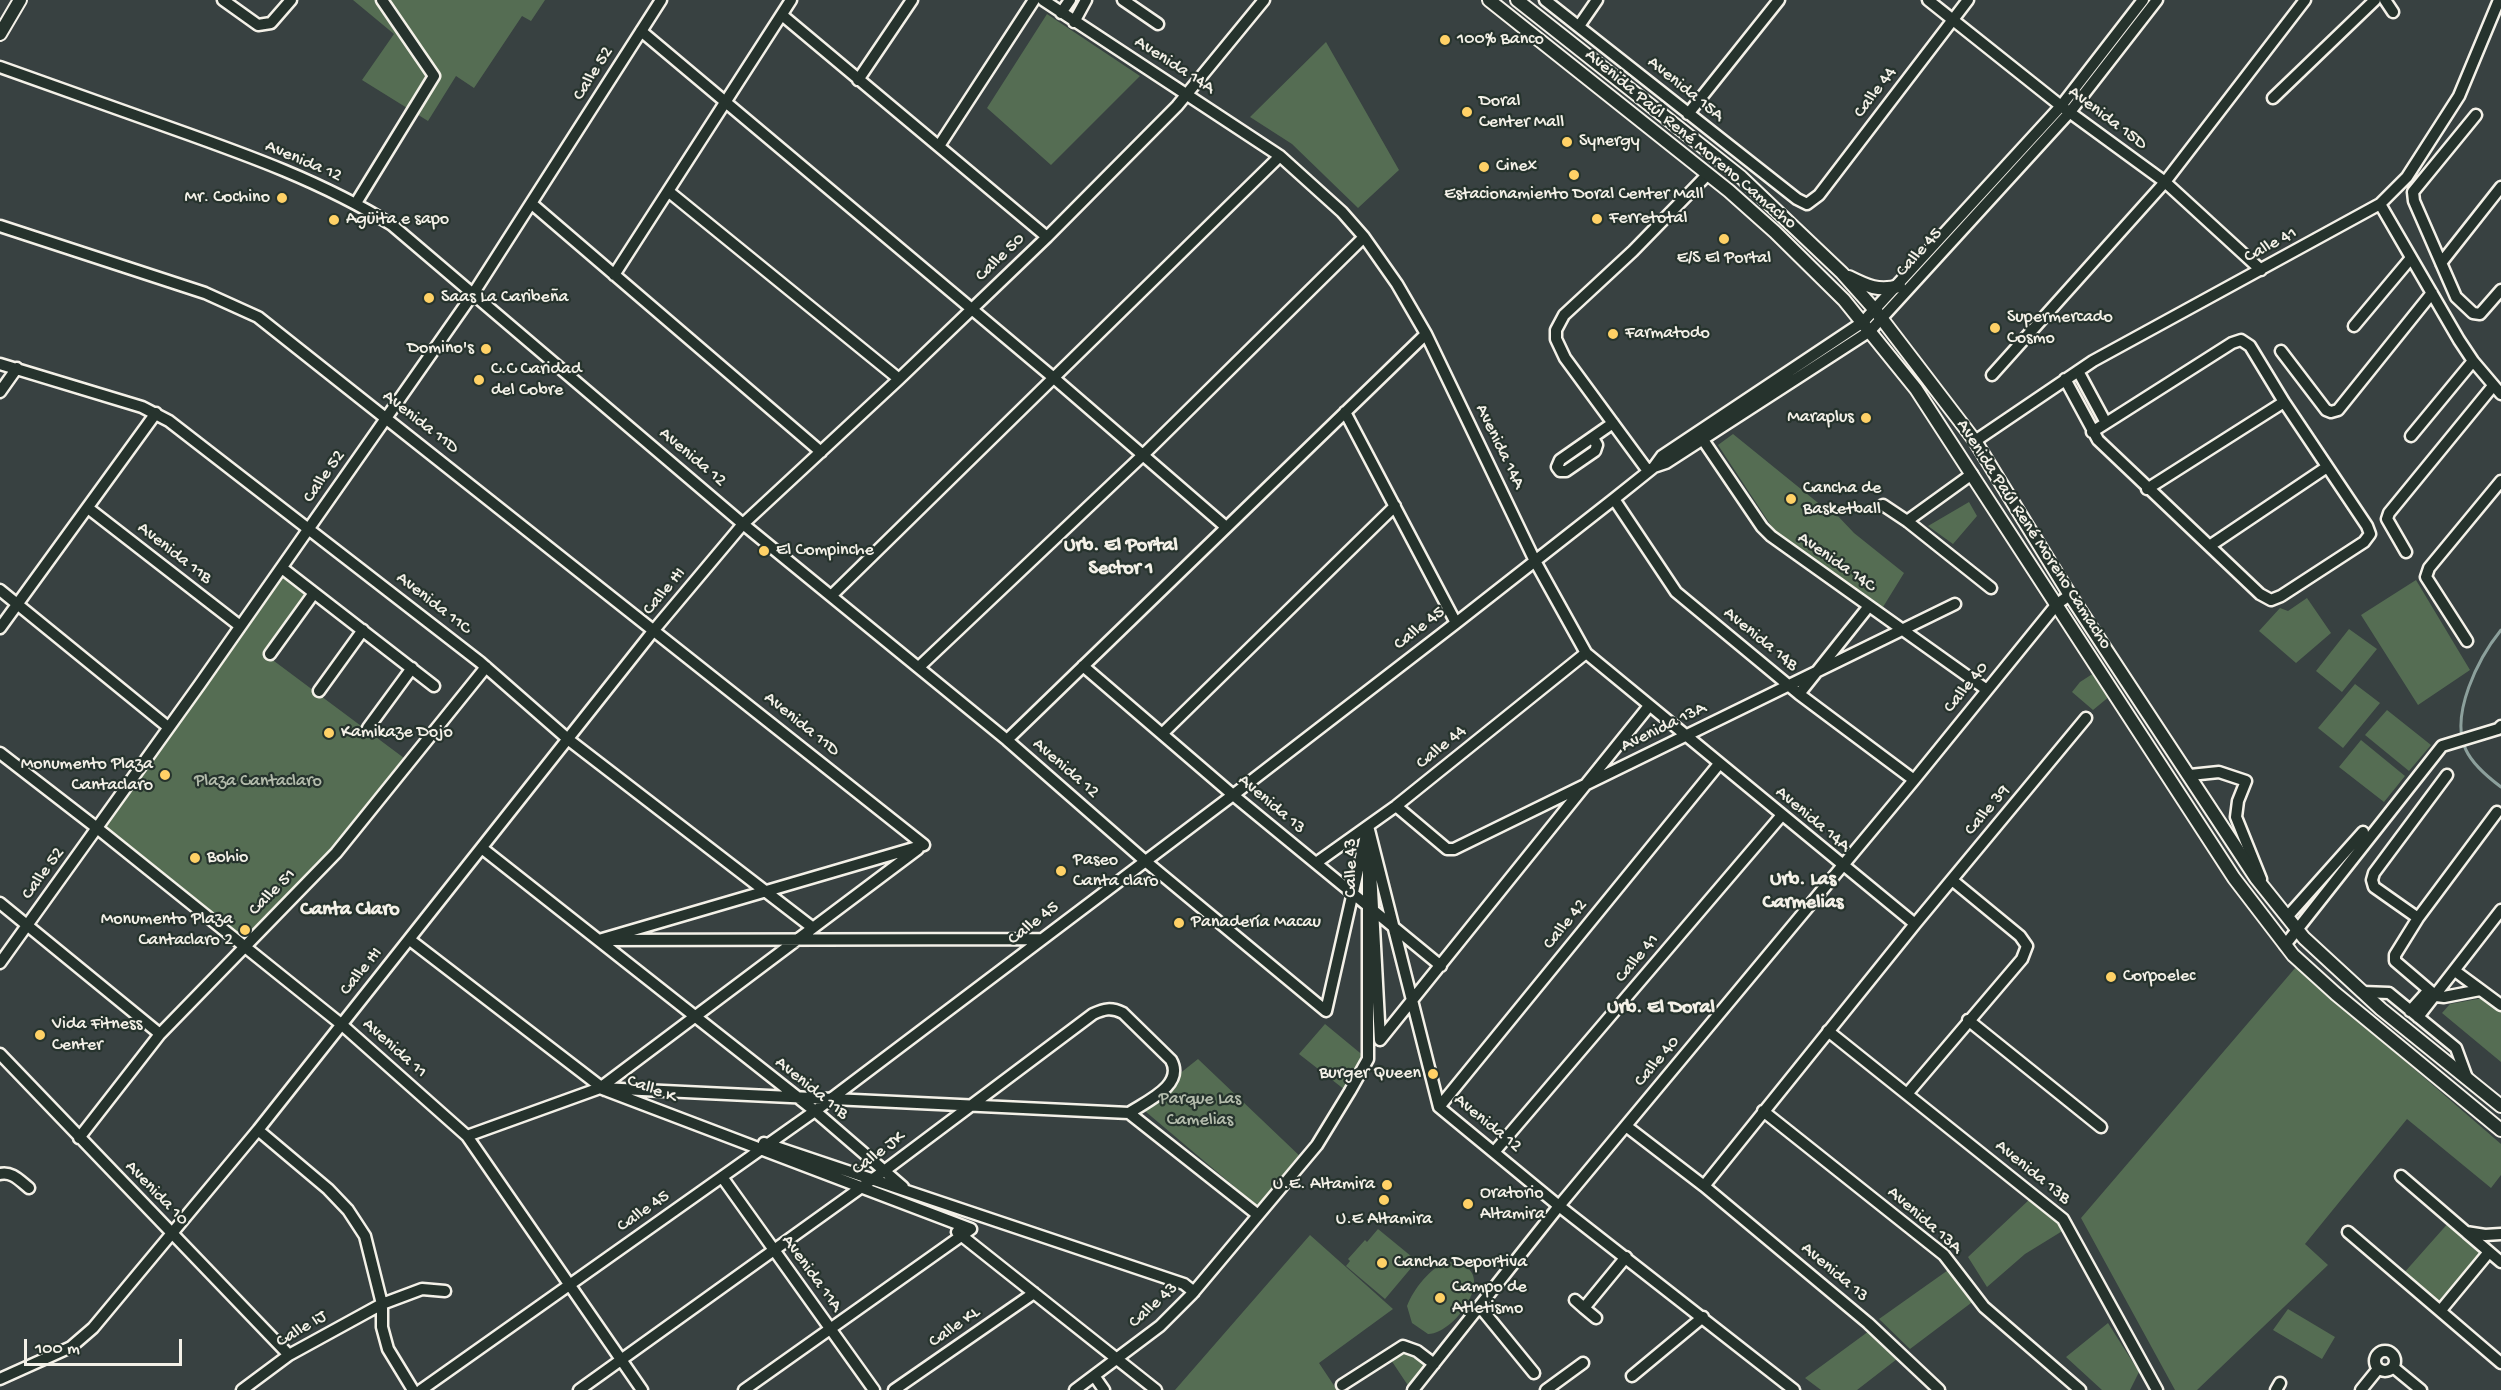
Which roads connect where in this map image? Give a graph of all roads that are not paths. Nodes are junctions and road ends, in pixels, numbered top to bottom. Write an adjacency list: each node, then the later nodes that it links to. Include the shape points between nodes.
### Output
1 (20, 0): 35 (main road)
2 (223, 0): 3 (street, via 258,25 271,23)
3 (291, 0)
4 (382, 0): 50 (street, via 434,76)
5 (661, 0): 34 (street, Calle 52)
6 (791, 0): 29 (street)
7 (912, 0): 37 (street)
8 (1034, 0): 44 (street)
9 (1043, 0): 28 (street, Avenida 14A)
10 (1070, 0): 28 (street)
11 (1086, 0): 31 (street)
12 (1123, 0): 32 (street)
13 (1264, 0): 38 (street, Calle 50)
14 (1489, 0): 46 (main road, Avenida Paúl René Moreno Camacho)
15 (1517, 0): 60 (main road, Avenida Paúl René Moreno Camacho, via 1741,177)
16 (1545, 0): 33 (street, Avenida 15A)
17 (1598, 0): 33 (street)
18 (1779, 0): 42 (street)
19 (1928, 0): 30 (street, Avenida 15D)
20 (1968, 0): 30 (street, Calle 44)
21 (2143, 0): 41 (street, Calle 45)
22 (2157, 0): 41 (street, Calle 45)
23 (2305, 0): 47 (street)
24 (2375, 0): 39 (street)
25 (2385, 0): 27 (street)
26 (2499, 0): 53 (street, Calle 41, via 2459,96 2407,177)
27 (2393, 12)
28 (1061, 13): 31 (street, Avenida 14A)
29 (782, 15): 37 (street); 40 (street)
30 (1952, 20): 41 (street, Avenida 15D); 52 (street, Calle 44, via 1819,195)
31 (1074, 22): 38 (street, Avenida 14A)
32 (1158, 24)
33 (1579, 26): 42 (street, Avenida 15A)
34 (641, 31): 40 (street); 51 (street, Calle 52)
35 (0, 34)
36 (0, 67): 50 (street, Avenida 12, via 141,116)
37 (858, 80): 44 (street)
38 (1188, 95): 45 (street, Avenida 14A); 55 (street, Calle 50)
39 (2273, 98)
40 (726, 100): 49 (street); 68 (street)
41 (2066, 109): 47 (street, Avenida 15D); 62 (street, Calle 45); 69 (street, Calle 45)
42 (1688, 114): 52 (street, Avenida 15A)
43 (2476, 115): 58 (street, via 2413,192)
44 (939, 146): 55 (street)
45 (1280, 156): 56 (street, Avenida 14A); 80 (street)
46 (1708, 174): 70 (main road, Avenida Paúl René Moreno Camacho, via 1775,232); 88 (street, via 1559,322 1559,349)
47 (2164, 182): 59 (street, Avenida 15D); 78 (street)
48 (2501, 187): 58 (street)
49 (669, 191): 61 (street); 79 (street)
50 (356, 203): 65 (street, Avenida 12, via 392,225)
51 (532, 204): 61 (street); 65 (street, Calle 52)
52 (1807, 204)
53 (2380, 204): 57 (street); 59 (street, Calle 41)
54 (0, 226): 87 (street, Avenida 11D, via 205,293 248,311)
55 (1047, 237): 68 (street, Calle 50)
56 (1364, 237): 72 (street, Avenida 14A); 96 (street)
57 (2411, 258): 64 (street); 71 (street)
58 (2441, 263): 66 (street)
59 (2261, 270): 77 (street, Calle 41)
60 (1842, 273): 62 (main road, via 1870,288); 69 (main road, Avenida Paúl René Moreno Camacho)
61 (614, 275): 95 (street)
62 (1899, 286): 69 (street, Calle 45)
63 (2501, 290): 66 (street, via 2480,315)
64 (2432, 293): 67 (street); 73 (street, via 2338,410 2326,410)
65 (473, 294): 87 (street, Calle 52); 107 (street, Avenida 12)
66 (2456, 297): 67 (street)
67 (2441, 308): 74 (street)
68 (971, 309): 79 (street, Calle 50); 80 (street)
69 (1879, 314): 70 (street, Calle 45); 94 (main road, Avenida Paúl René Moreno Camacho)
70 (1866, 326): 91 (street, Calle 45); 99 (main road, Avenida Paúl René Moreno Camacho, via 1916,389)
71 (2354, 326)
72 (1426, 334): 85 (street); 112 (street, Avenida 14A)
73 (2281, 351)
74 (2473, 361): 82 (street); 92 (street)
75 (0, 364): 76 (street, Avenida 11C)
76 (17, 368): 83 (street); 86 (street, Avenida 11C)
77 (2078, 371): 81 (street, Calle 41); 89 (street)
78 (1992, 375)
79 (899, 379): 95 (street, Calle 50)
80 (1055, 379): 96 (street); 118 (street)
81 (2065, 379): 90 (street); 94 (street, Calle 41)
82 (2497, 390): 111 (street, via 2389,513 2387,519)
83 (0, 392)
84 (2284, 402): 89 (street, via 2250,345 2241,340); 97 (street); 101 (street)
85 (1345, 412): 104 (street); 108 (street)
86 (156, 413): 105 (street); 109 (street, Avenida 11C)
87 (387, 417): 109 (street, Calle 52); 127 (street, Avenida 11D)
88 (1613, 423): 93 (street); 98 (street)
89 (2106, 423): 90 (street)
90 (2092, 432): 101 (street)
91 (1700, 435): 98 (street, Calle 45, via 1666,463); 122 (street, Avenida 14C, via 1762,528)
92 (2411, 436)
93 (1593, 438)
94 (1975, 441): 117 (main road, Avenida Paúl René Moreno Camacho)
95 (821, 453): 107 (street, Calle 50)
96 (1142, 456): 108 (street); 133 (street)
97 (2327, 467): 110 (street); 110 (street, via 2367,526 2370,534 2364,542 2271,600 2260,594)
98 (1651, 469): 102 (street, Calle 45)
99 (1972, 474): 106 (street); 120 (main road, Avenida Paúl René Moreno Camacho)
100 (2501, 481): 128 (street, via 2429,568 2426,577)
101 (2147, 489): 110 (street)
102 (1614, 499): 112 (street, Calle 45); 138 (street, Avenida 14B, via 1676,592)
103 (1883, 505): 106 (street)
104 (1395, 506): 123 (street); 144 (street)
105 (88, 508): 121 (street); 124 (street, Avenida 11B)
106 (1907, 521): 114 (street)
107 (744, 524): 118 (street, Avenida 12); 127 (street, Calle HI)
108 (1226, 527): 131 (street)
109 (310, 528): 113 (street, Calle 52); 132 (street, Avenida 11C)
110 (2211, 545)
111 (2406, 552)
112 (1535, 561): 123 (street, Calle 45); 129 (street, Avenida 14A)
113 (282, 568): 116 (street); 124 (street, Calle 52)
114 (1991, 588)
115 (0, 590): 121 (street)
116 (314, 593): 126 (street); 130 (street)
117 (2070, 595): 120 (street, Calle 40); 149 (main road, Avenida Paúl René Moreno Camacho)
118 (831, 596): 133 (street, Avenida 12)
119 (1955, 604): 153 (street, Avenida 13A, via 1454,849 1447,849)
120 (2057, 604): 136 (street, Calle 40); 177 (main road, Avenida Paúl René Moreno Camacho, via 2234,878)
121 (16, 605): 125 (street); 142 (street)
122 (1869, 606): 136 (street, Avenida 14C); 138 (street)
123 (1456, 622): 152 (street, Calle 45)
124 (240, 626): 142 (street, Calle 52)
125 (0, 628)
126 (363, 630): 134 (street); 137 (street)
127 (654, 630): 145 (street, Calle HI); 159 (street, Avenida 11D)
128 (2467, 641)
129 (1586, 653): 139 (street, Avenida 14A); 153 (street, Calle 44)
130 (270, 654)
131 (1083, 666): 144 (street, Avenida 13); 146 (street)
132 (486, 667): 145 (street, Avenida 11C); 178 (street, Calle 51, via 336,853)
133 (919, 667): 146 (street, Avenida 12)
134 (412, 668): 135 (street); 143 (street)
135 (434, 686)
136 (1987, 690): 151 (street, Calle 40)
137 (319, 691)
138 (1799, 694): 151 (street, Avenida 14B)
139 (1649, 706): 148 (street, Avenida 14A); 180 (street, Calle 43)
140 (2086, 718): 164 (street, Calle 39)
141 (2501, 726): 173 (street, via 2442,746)
142 (168, 727): 157 (street, Calle 52)
143 (368, 728)
144 (1162, 734): 152 (street, Avenida 13)
145 (568, 740): 160 (street, Calle HI); 172 (street, Avenida 11C)
146 (1007, 740): 161 (street, Avenida 12)
147 (0, 753): 157 (street, Avenida 11)
148 (1719, 764): 155 (street, Avenida 14A); 197 (street, Calle 42)
149 (2190, 775): 165 (main road, Avenida Paúl René Moreno Camacho); 165 (street, via 2219,772 2246,781 2236,817)
150 (2447, 775): 169 (street, via 2372,880 2374,887)
151 (1914, 780): 163 (street, Calle 40)
152 (1233, 795): 161 (street, Calle 45); 162 (street, Avenida 13)
153 (1396, 806): 156 (street, Calle 44)
154 (2497, 812): 169 (street)
155 (1782, 815): 163 (street, Avenida 14A); 207 (street, Calle 41)
156 (1368, 826): 161 (street, Avenida 12, via 1326,1011); 162 (street, Calle 44); 180 (street, Calle 43, via 1380,1040); 197 (street, Avenida 12); 215 (street, Calle 43, via 1368,1059 1317,1145)
157 (97, 828): 170 (street, Calle 52); 178 (street, Avenida 11)
158 (2363, 832): 168 (street)
159 (924, 844): 172 (street); 176 (street)
160 (483, 849): 175 (street, Calle HI); 176 (street, Avenida 11B)
161 (1144, 860): 174 (street, Calle 45)
162 (1316, 863): 180 (street, Avenida 13)
163 (1842, 866): 171 (street, Avenida 14A); 201 (street, Calle 40)
164 (1952, 880): 171 (street, Calle 39); 188 (street, via 2027,946 2022,959)
165 (2267, 892): 168 (main road, Avenida Paúl René Moreno Camacho)
166 (0, 903): 170 (street)
167 (2501, 910): 181 (street)
168 (2287, 917): 173 (main road, Avenida Paúl René Moreno Camacho)
169 (2418, 918): 184 (street, via 2395,961)
170 (27, 924): 179 (street, Calle 52); 191 (street)
171 (1915, 924): 190 (street, Calle 39)
172 (813, 928): 187 (street)
173 (2297, 930): 177 (street); 183 (main road, Avenida Paúl René Moreno Camacho)
174 (1042, 939): 176 (street); 198 (street, Calle 45)
175 (410, 940): 189 (street, Calle HI); 194 (street)
176 (599, 940): 187 (street, Avenida 11B)
177 (2285, 945): 204 (main road, Avenida Paúl René Moreno Camacho, via 2336,994)
178 (243, 947): 189 (street, Avenida 11); 191 (street, Calle 51)
179 (0, 963)
180 (1441, 966)
181 (2455, 971): 182 (street); 184 (street)
182 (2480, 990): 184 (street, via 2444,997); 185 (street)
183 (2362, 992): 186 (street, via 2389,993); 193 (main road, Avenida Paúl René Moreno Camacho)
184 (2432, 993): 186 (street)
185 (2501, 1005)
186 (2414, 1014): 193 (street, via 2456,1048)
187 (694, 1016): 194 (street); 198 (street, Avenida 11B)
188 (1968, 1020): 195 (street); 202 (street)
189 (341, 1024): 203 (street, Calle HI); 205 (street, Avenida 11)
190 (1828, 1031): 195 (street, Avenida 13B); 199 (street, Calle 39)
191 (160, 1034): 206 (street, Calle 51)
192 (0, 1054): 206 (street, Avenida 10)
193 (2467, 1078): 196 (main road, Avenida Paúl René Moreno Camacho)
194 (600, 1088): 200 (street, Calle K); 205 (street); 220 (street, Calle K, via 971,1229); 227 (street, via 1184,1284)
195 (1907, 1094): 248 (street, Avenida 13B, via 2063,1219)
196 (2501, 1106)
197 (1438, 1107): 207 (street, Avenida 12)
198 (815, 1111): 208 (street, Avenida 11B); 211 (street, Calle 45)
199 (1763, 1111): 212 (street, Calle 39); 266 (street, Avenida 13A, via 1944,1255 1984,1307)
200 (1129, 1113): 208 (street, Calle JK, via 1170,1084 1176,1068 1123,1013 1114,1008 1104,1009); 215 (street)
201 (1626, 1126): 212 (street, Avenida 13); 214 (street, Calle 40)
202 (2101, 1127)
203 (258, 1130): 218 (street, Calle HI); 230 (street, via 348,1210 365,1236)
204 (2501, 1130)
205 (467, 1136): 225 (street, Avenida 11)
206 (79, 1138): 218 (street, Avenida 10)
207 (1495, 1151): 214 (street, Avenida 12)
208 (884, 1171): 220 (street, Avenida 11B); 221 (street, Calle JK)
209 (0, 1174): 213 (street, via 16,1177)
210 (2402, 1176): 217 (street)
211 (722, 1177): 221 (street, Avenida 11A); 225 (street, Calle 45)
212 (1704, 1186): 265 (street, Avenida 13, via 1868,1323)
213 (29, 1188)
214 (1559, 1206): 223 (street, Avenida 12); 231 (street, Calle 40)
215 (1258, 1215): 227 (street, Calle 43)
216 (2348, 1232): 233 (street)
217 (2466, 1232): 219 (street); 222 (street)
218 (172, 1234): 237 (street, Avenida 10); 249 (street, Calle HI, via 79,1341)
219 (2501, 1234)
220 (962, 1236): 228 (street, Avenida 11B); 236 (street)
221 (774, 1251): 236 (street, Avenida 11A); 239 (street, Calle JK)
222 (2489, 1252): 224 (street); 233 (street)
223 (1626, 1257): 232 (street); 234 (street, Avenida 12)
224 (2501, 1262)
225 (570, 1285): 239 (street, Avenida 11); 253 (street, Calle 45)
226 (445, 1291): 230 (street, Calle IJ, via 422,1289)
227 (1194, 1292): 238 (street, Calle 43, via 1160,1326)
228 (1034, 1293): 238 (street, Avenida 11B); 258 (street, Calle KL)
229 (1575, 1300): 232 (street)
230 (382, 1304): 237 (street, Calle IJ); 252 (street, via 382,1327 388,1349)
231 (1480, 1307): 241 (street, Calle 40); 245 (street)
232 (1584, 1308): 235 (street)
233 (2440, 1310): 240 (street)
234 (1703, 1317): 246 (street); 264 (street, Avenida 12)
235 (1596, 1318)
236 (830, 1329): 256 (street); 257 (street, Avenida 11A)
237 (289, 1355): 251 (street, Calle IJ)
238 (1116, 1358): 247 (street, Calle 43); 261 (street, Avenida 11B)
239 (621, 1360): 254 (street, Calle JK); 255 (street, Avenida 11)
240 (2501, 1363)
241 (1434, 1364): 250 (street, via 1403,1346); 262 (street, Calle 40)
242 (1583, 1364): 263 (street)
243 (2393, 1367): 244 (street, via 2388,1371); 244 (street, via 2393,1355 2384,1350 2374,1360); 270 (street)
244 (2378, 1369): 269 (street)
245 (1534, 1373)
246 (1632, 1376)
247 (1095, 1377): 259 (street, Calle 43); 260 (street)
248 (2150, 1378): 267 (street); 268 (street, Avenida 13B)
249 (0, 1379)
250 (1342, 1385)
251 (242, 1390)
252 (413, 1390)
253 (421, 1390)
254 (579, 1390)
255 (642, 1390)
256 (744, 1390)
257 (874, 1390)
258 (894, 1390)
259 (1075, 1390)
260 (1104, 1390)
261 (1156, 1390)
262 (1413, 1390)
263 (1546, 1390)
264 (1794, 1390)
265 (1939, 1390)
266 (2080, 1390)
267 (2146, 1390)
268 (2157, 1390)
269 (2361, 1390)
270 (2421, 1390)

